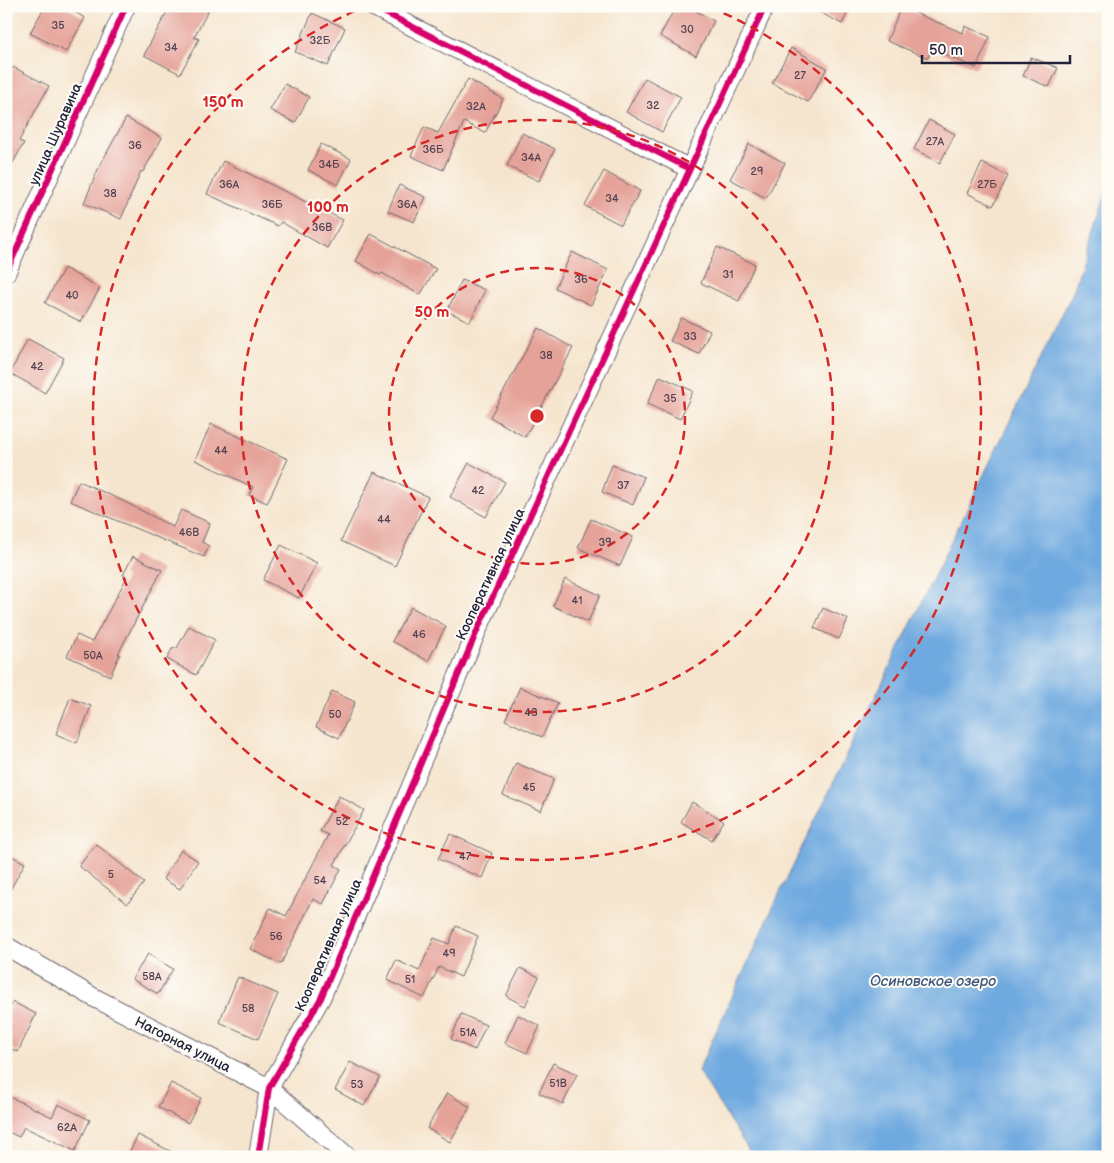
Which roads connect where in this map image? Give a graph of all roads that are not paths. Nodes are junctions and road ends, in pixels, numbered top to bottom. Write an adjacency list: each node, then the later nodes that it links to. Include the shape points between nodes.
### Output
1 (126, 6): 5 (street, улица Шуравина)
2 (372, 6): 4 (street)
3 (765, 6): 4 (street, Кооперативная улица)
4 (690, 169): 7 (street, Кооперативная улица, via 477,631 321,998)
5 (6, 273)
6 (6, 946): 7 (street, Нагорная улица, via 93,997)
7 (269, 1088): 8 (street, Кооперативная улица); 9 (street, Нагорная улица)
8 (258, 1157)
9 (348, 1157)

